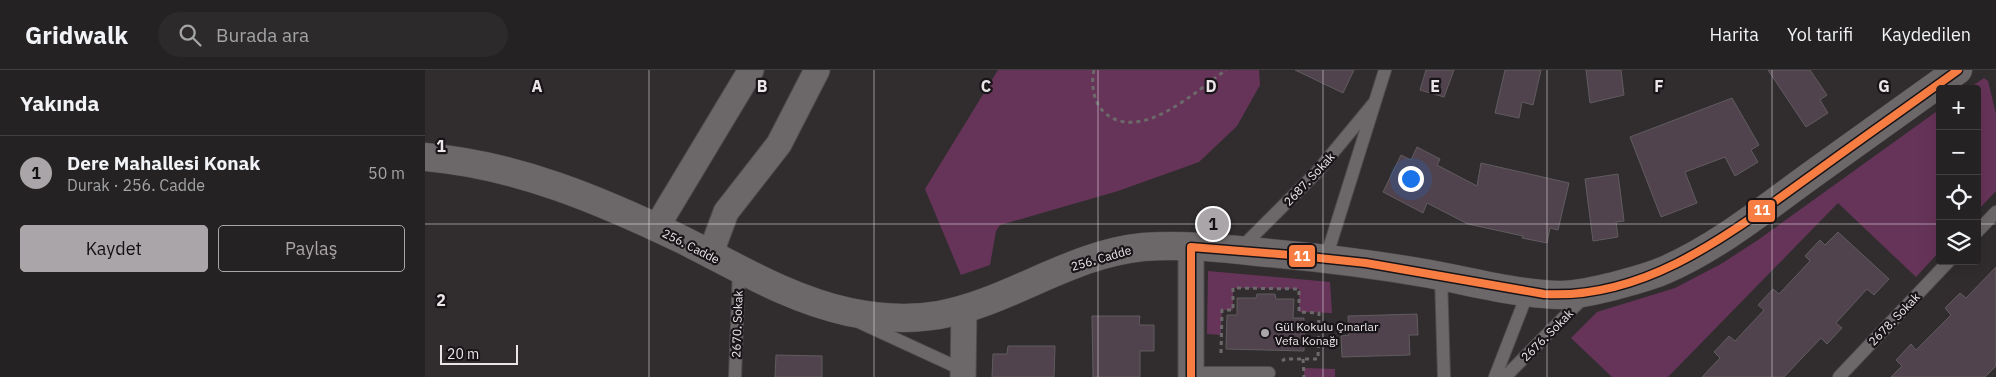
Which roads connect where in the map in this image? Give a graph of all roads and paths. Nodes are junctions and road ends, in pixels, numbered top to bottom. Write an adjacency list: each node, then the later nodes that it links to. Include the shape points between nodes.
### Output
1 (751, 70): 10 (street)
2 (817, 70): 14 (street, via 779,144 726,212)
3 (1094, 70): 4 (path, via 1097,105 1117,122 1128,124 1158,116)
4 (1226, 70)
5 (1385, 70): 7 (lane, 2687. Sokak)
6 (1958, 70): 22 (street, 256. Cadde, via 1763,211 1693,256 1665,270)
7 (1374, 103): 13 (lane, 2687. Sokak, via 1315,172); 15 (lane, 2687. Sokak)
8 (425, 157): 10 (street, 256. Cadde, via 495,167 530,176)
9 (1996, 212): 11 (lane)
10 (656, 228): 14 (street, 256. Cadde)
11 (1981, 228)
12 (1191, 247): 13 (street, 256. Cadde); 24 (street, 256. Cadde, via 1153,246 1115,252 1064,268); 29 (street)
13 (1239, 250): 15 (street, 256. Cadde)
14 (710, 255): 17 (street, 256. Cadde)
15 (1325, 258): 18 (street, 256. Cadde)
16 (1945, 265): 35 (lane, 2678. Sokak)
17 (739, 270): 23 (street, 256. Cadde); 30 (lane, 2670. Sokak)
18 (1441, 276): 21 (street, 256. Cadde); 32 (lane)
19 (1266, 282): 20 (path)
20 (1266, 288): 25 (path, via 1299,289 1299,312 1319,313 1318,359); 27 (path, via 1233,288 1233,310 1222,310)
21 (1528, 292): 22 (street, 256. Cadde); 33 (lane, 2676. Sokak)
22 (1589, 293): 34 (lane, 2676. Sokak)
23 (824, 306): 24 (street, 256. Cadde, via 881,317 909,318); 26 (lane)
24 (964, 308): 26 (street)
25 (1303, 359): 28 (path, via 1285,359); 31 (path)
26 (963, 373)
27 (1221, 373): 28 (lane); 29 (lane)
28 (1269, 373)
29 (1191, 375)
30 (735, 377)
31 (1304, 377)
32 (1444, 377)
33 (1495, 377)
34 (1505, 377)
35 (1839, 377)

